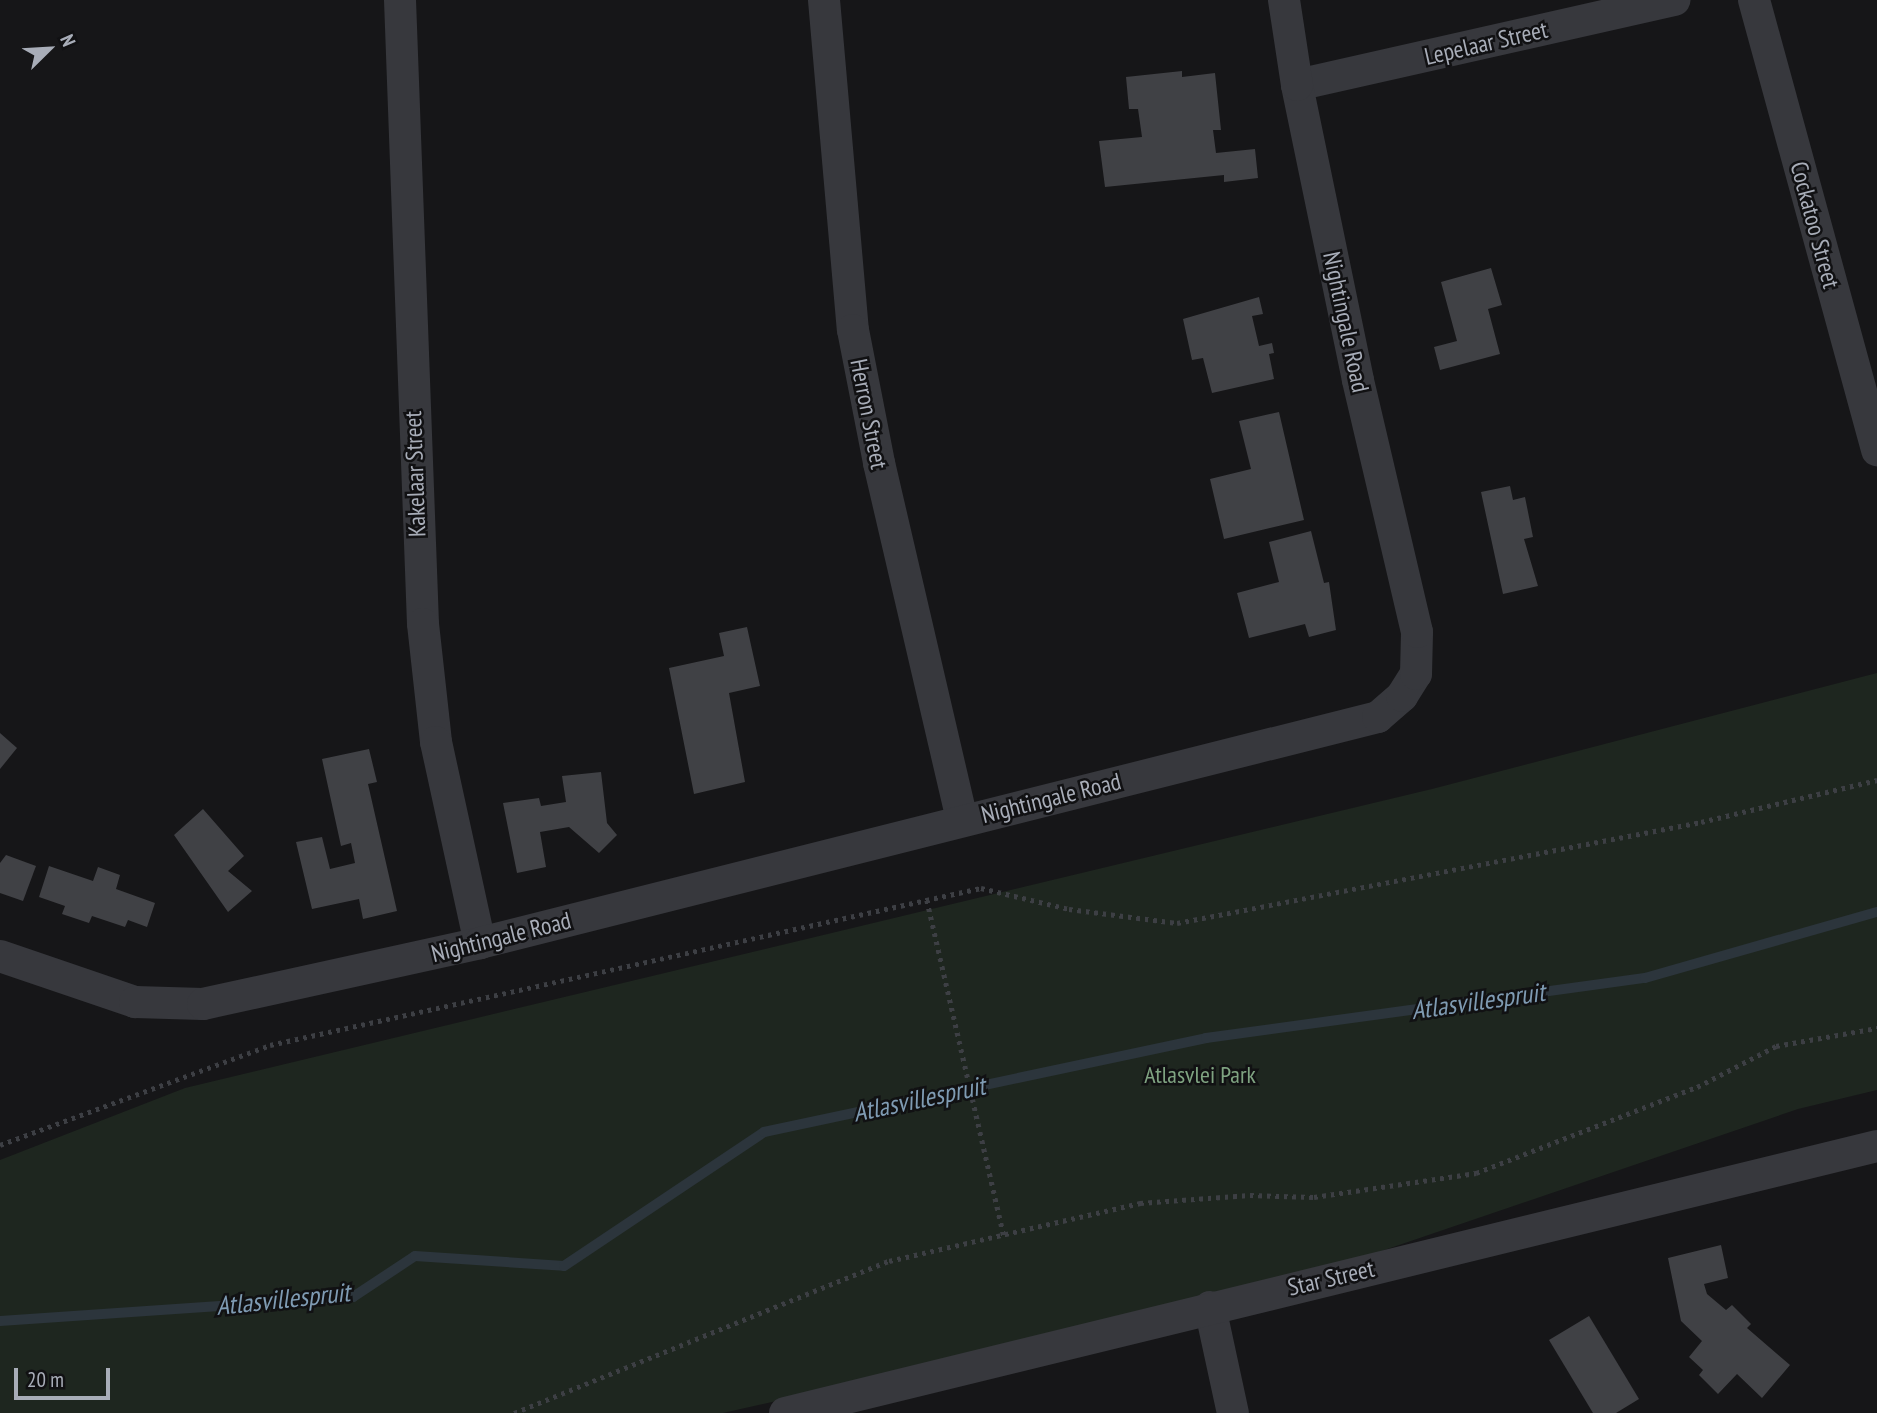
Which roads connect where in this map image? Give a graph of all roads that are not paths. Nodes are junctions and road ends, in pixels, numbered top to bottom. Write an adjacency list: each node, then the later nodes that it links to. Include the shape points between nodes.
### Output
1 (400, 0): 9 (street, Kakelaar Street, via 424,624 436,742)
2 (824, 0): 8 (street, Herron Street, via 853,330 878,463)
3 (1284, 0): 6 (street, Nightingale Road)
4 (1675, 0): 6 (street, Lepelaar Street)
5 (1754, 0): 7 (street, Cockatoo Street)
6 (1297, 85): 8 (street, Nightingale Road, via 1358,380 1417,632 1416,674 1394,705 1355,726)
7 (1877, 451)
8 (962, 820): 9 (street, Nightingale Road)
9 (480, 943): 10 (street, Nightingale Road, via 203,1004 135,1002)
10 (0, 956)
11 (1877, 1146): 12 (street, Star Street)
12 (1210, 1307): 13 (street, Star Street); 14 (street)
13 (785, 1413)
14 (1233, 1413)

